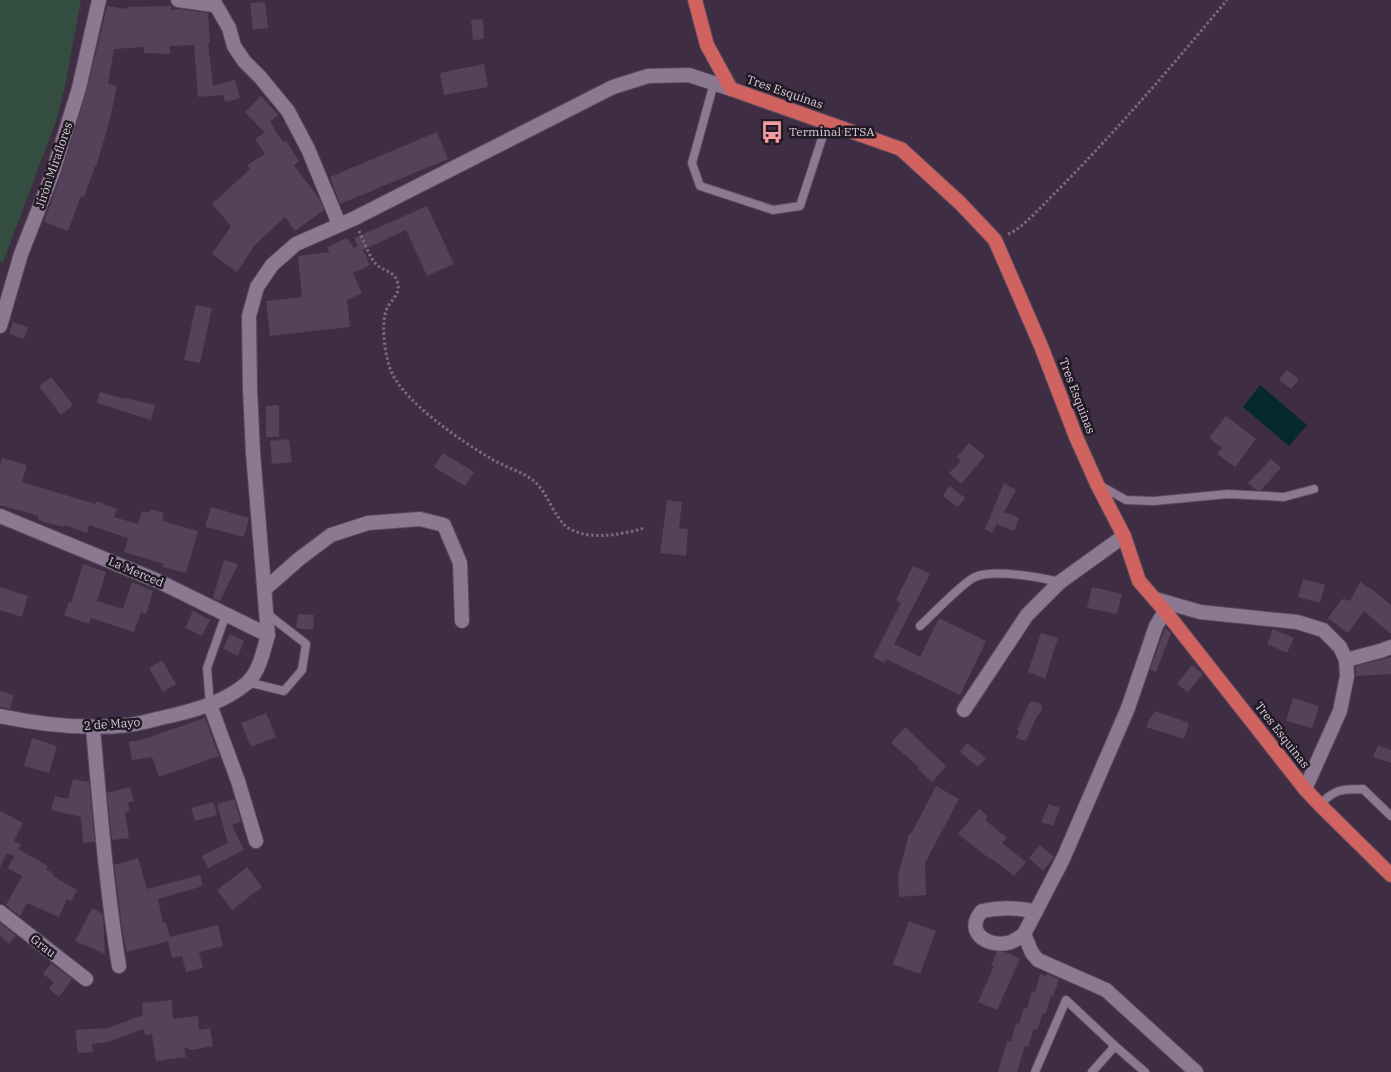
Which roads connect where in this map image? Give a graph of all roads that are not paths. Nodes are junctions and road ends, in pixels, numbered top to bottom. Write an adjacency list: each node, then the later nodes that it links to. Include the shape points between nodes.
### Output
1 (99, 0): 9 (street, Jirón Miraflores, via 79,88 52,175 21,254)
2 (178, 0): 4 (street)
3 (695, 0): 6 (highway, Tres Esquinas, via 707,45)
4 (213, 2): 8 (street, via 244,61 288,111 308,149)
5 (714, 83): 6 (street); 7 (lane, via 692,163 700,186 726,196 773,210 800,206); 8 (street, via 689,75 648,76 613,87)
6 (731, 89): 7 (highway, Tres Esquinas)
7 (827, 122): 10 (highway, Tres Esquinas, via 901,149 960,203 994,240 1042,346)
8 (339, 224): 15 (street, via 296,244 272,265 257,287 249,316 253,453)
9 (0, 326)
10 (1097, 484): 11 (lane, via 1126,500 1154,502 1228,494 1284,497); 13 (highway, Tres Esquinas)
11 (1314, 489)
12 (0, 516): 19 (street, La Merced, via 158,581)
13 (1124, 536): 14 (street); 16 (highway, Tres Esquinas, via 1139,582)
14 (1060, 582): 21 (lane, via 995,573 974,577); 27 (street, via 1027,615)
15 (265, 589): 18 (street); 20 (street, via 331,535 368,523 420,519 444,525 460,563)
16 (1155, 599): 17 (highway, Tres Esquinas); 24 (street, via 1200,612 1297,622 1323,630 1340,647)
17 (1165, 611): 30 (highway, Tres Esquinas); 36 (street, via 1156,626 1120,726 1063,859)
18 (266, 613): 22 (street); 25 (lane, via 306,644 302,670 284,691)
19 (226, 614): 22 (street, La Merced); 26 (lane, via 208,668)
20 (462, 621)
21 (920, 626)
22 (268, 635): 25 (street, via 260,663)
23 (1391, 647): 24 (street)
24 (1346, 660): 30 (street, via 1347,676 1340,711)
25 (247, 682): 26 (street)
26 (216, 702): 29 (street, 2 de Mayo, via 131,725); 33 (street)
27 (964, 710)
28 (0, 716): 29 (street, 2 de Mayo, via 38,724)
29 (93, 728): 38 (street, via 103,849)
30 (1305, 789): 31 (highway, Tres Esquinas)
31 (1320, 805): 32 (lane, via 1339,790 1363,789); 34 (highway, Tres Esquinas)
32 (1391, 816)
33 (256, 841)
34 (1391, 875)
35 (0, 912): 39 (street, Grau)
36 (1036, 912): 37 (street); 37 (street, via 999,907 982,911 976,921 978,935 989,942 1006,944)
37 (1024, 934): 44 (street, via 1038,960 1106,990)
38 (118, 966)
39 (86, 979)
40 (1115, 1046): 41 (lane, via 1066,1000); 42 (lane); 43 (lane)
41 (1036, 1072)
42 (1092, 1072)
43 (1145, 1072)
44 (1196, 1072)

